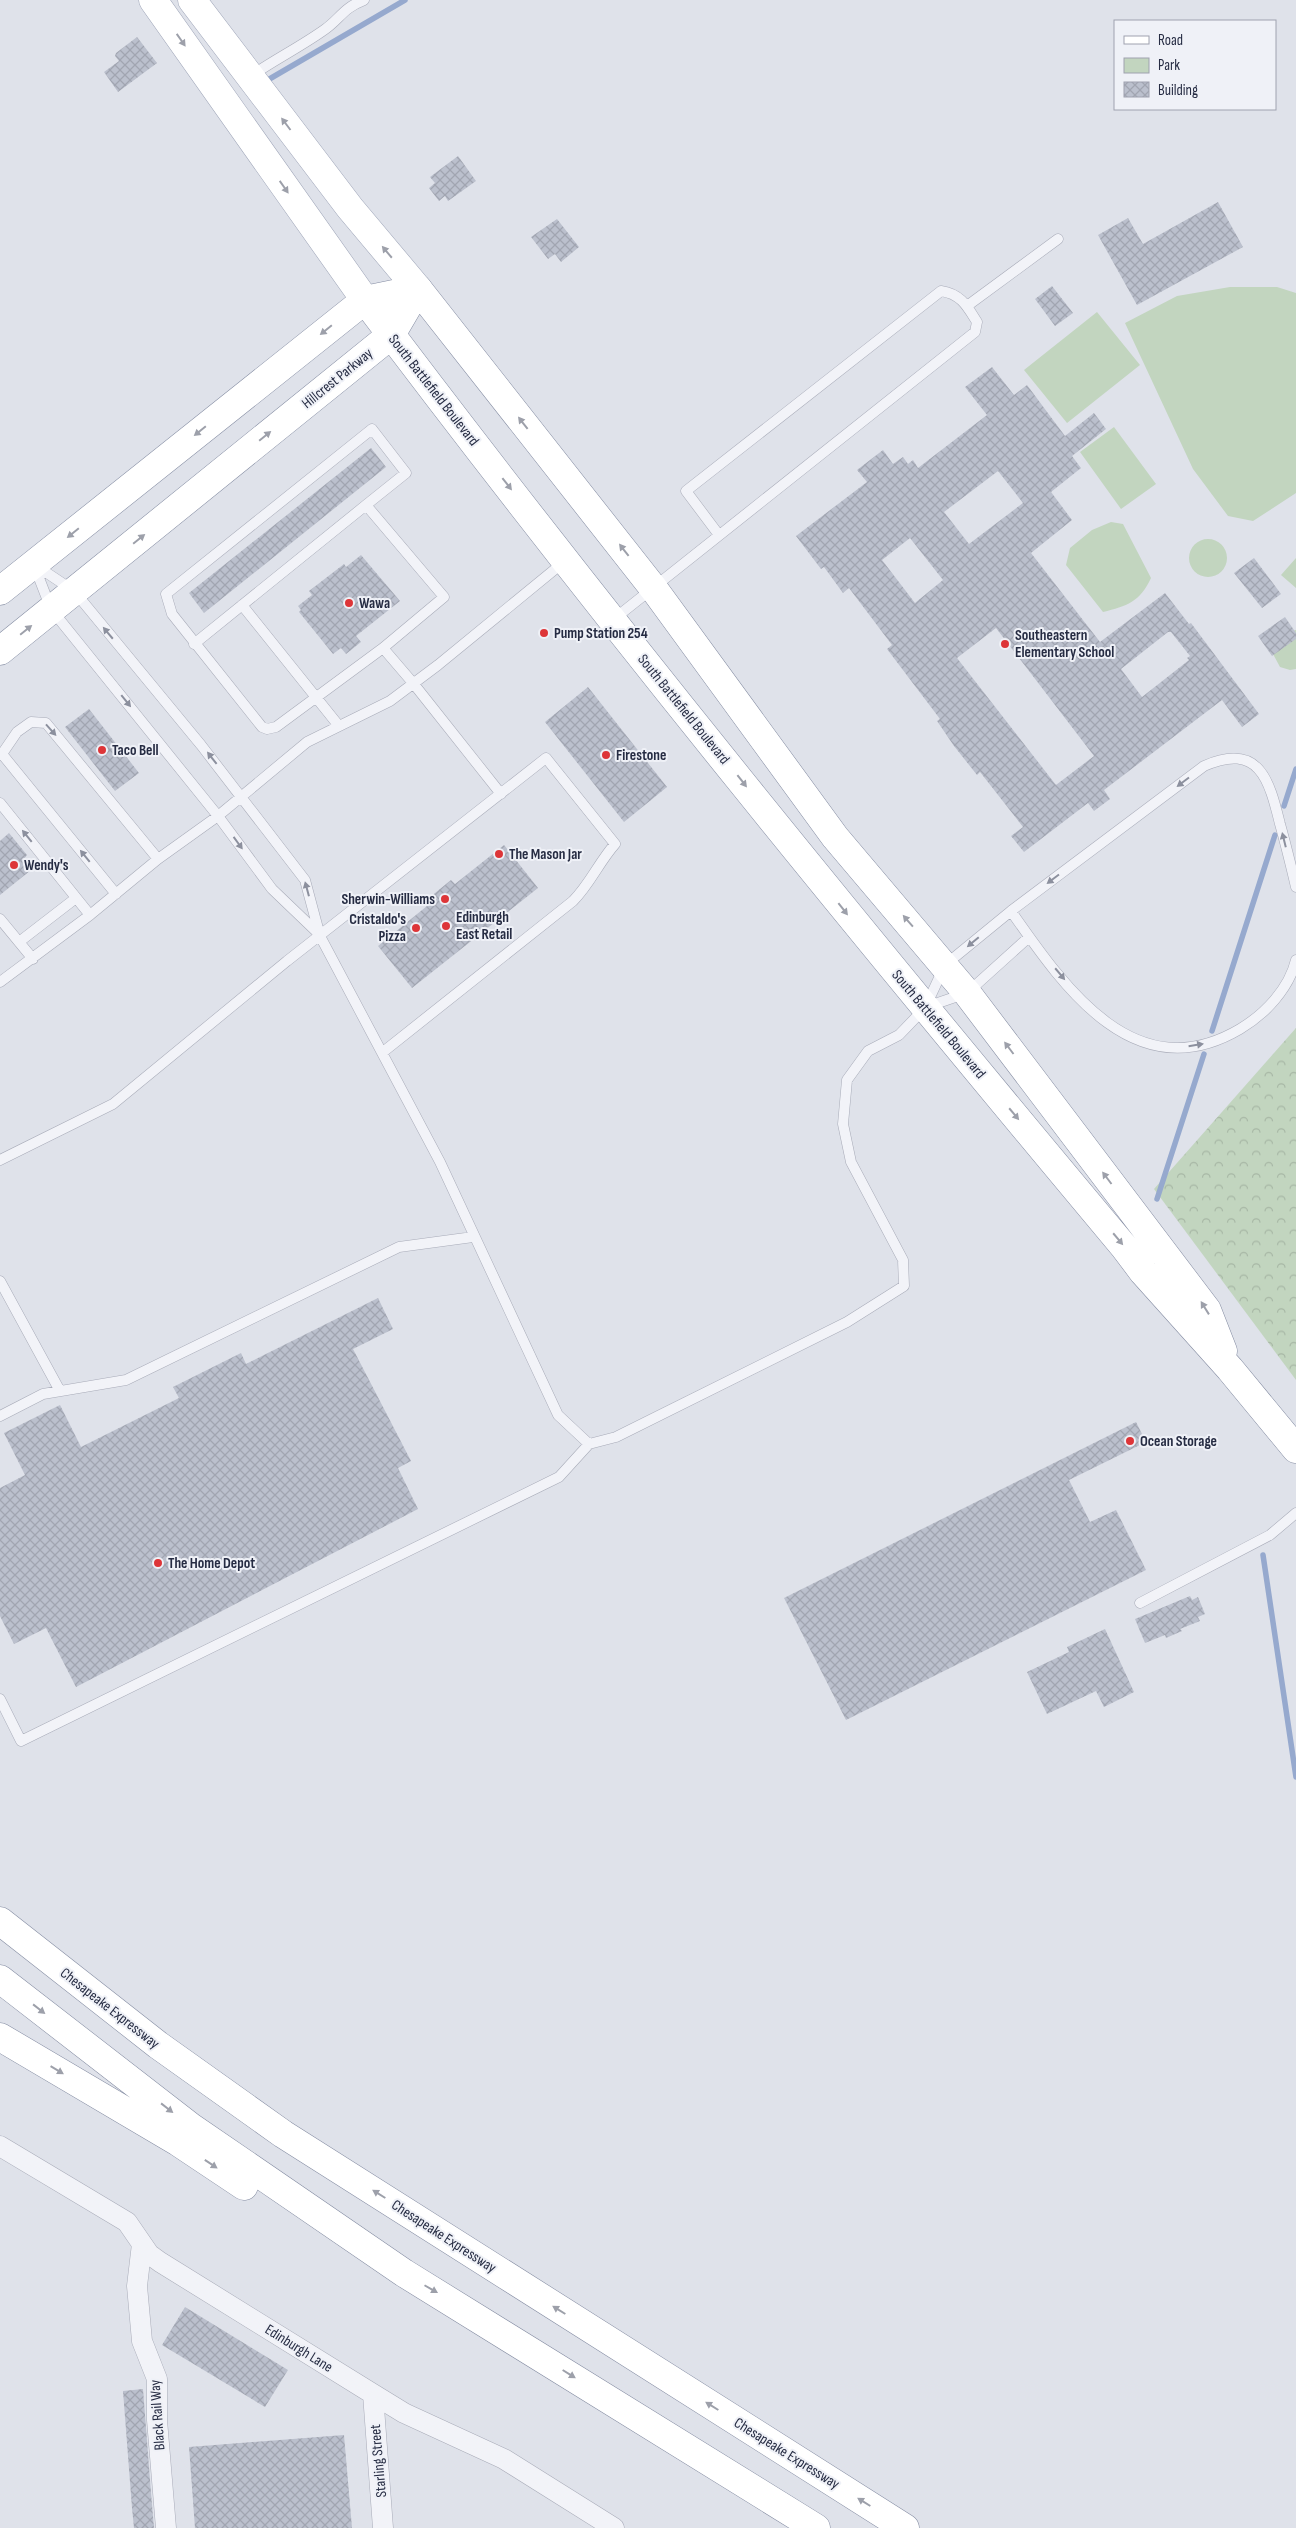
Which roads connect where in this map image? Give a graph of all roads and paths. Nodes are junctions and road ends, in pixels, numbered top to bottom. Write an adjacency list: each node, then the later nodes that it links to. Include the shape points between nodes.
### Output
1 (153, 0): 7 (main road, South Battlefield Boulevard, one-way to 7)
2 (192, 0): 4 (main road, South Battlefield Boulevard)
3 (364, 0): 4 (lane, via 344,10 324,30)
4 (250, 77): 6 (main road, South Battlefield Boulevard, one-way to 4, via 350,208)
5 (1058, 239): 8 (lane)
6 (418, 289): 7 (main road); 9 (main road, Hillcrest Parkway); 14 (main road, South Battlefield Boulevard, one-way to 6)
7 (365, 300): 9 (main road, South Battlefield Boulevard); 13 (main road, one-way to 13)
8 (967, 306): 11 (lane, via 977,322 975,332); 11 (lane, via 954,293 940,291 686,491)
9 (391, 335): 12 (main road, South Battlefield Boulevard, one-way to 12); 16 (main road, Hillcrest Parkway, one-way to 9)
10 (366, 505): 17 (lane); 20 (lane, via 406,473 372,430 166,594 172,614); 21 (lane, via 444,597)
11 (719, 535): 14 (lane)
12 (566, 560): 19 (main road, South Battlefield Boulevard); 23 (lane)
13 (34, 564): 15 (main road); 16 (lane); 18 (lane)
14 (654, 588): 19 (lane); 43 (main road, South Battlefield Boulevard, one-way to 14, via 835,837)
15 (0, 591)
16 (74, 591): 18 (main road, Hillcrest Parkway); 28 (lane, one-way to 16)
17 (242, 605): 20 (lane); 24 (lane)
18 (51, 609): 22 (main road, Hillcrest Parkway, one-way to 18); 30 (lane, one-way to 30)
19 (613, 621): 46 (main road, South Battlefield Boulevard, one-way to 46)
20 (194, 644): 24 (lane, via 262,727 276,727)
21 (383, 648): 23 (lane); 24 (lane)
22 (0, 650)
23 (413, 683): 25 (lane, via 390,700); 27 (lane)
24 (316, 697): 25 (lane)
25 (339, 726): 28 (lane, via 307,742)
26 (1, 754): 31 (lane, one-way to 31, via 17,732 31,722 46,723); 33 (lane, one-way to 26)
27 (500, 794): 38 (lane); 47 (lane, via 546,758 615,844 585,889 573,901)
28 (242, 796): 30 (lane); 38 (lane, one-way to 28, via 305,880)
29 (0, 803): 34 (lane, one-way to 29)
30 (218, 816): 31 (lane); 38 (lane, one-way to 38, via 272,889)
31 (158, 859): 33 (lane)
32 (1296, 887): 35 (lane, one-way to 35, via 1272,790 1262,771 1244,759 1223,758 1204,766)
33 (116, 894): 36 (lane)
34 (76, 898): 36 (lane); 40 (lane)
35 (1011, 911): 39 (lane); 43 (lane, one-way to 43)
36 (90, 915): 41 (lane)
37 (0, 919): 40 (lane)
38 (320, 936): 47 (lane); 48 (lane, via 113,1104)
39 (1029, 937): 42 (lane, one-way to 42, via 1099,1018 1123,1034 1151,1044 1176,1048 1227,1037 1248,1024 1272,1004 1293,974); 45 (lane)
40 (19, 942): 41 (lane)
41 (33, 959): 44 (lane)
42 (1296, 960)
43 (945, 965): 45 (main road, South Battlefield Boulevard); 46 (lane)
44 (0, 982)
45 (967, 993): 46 (lane); 51 (main road, South Battlefield Boulevard, one-way to 45, via 1207,1310)
46 (925, 1008): 51 (main road, South Battlefield Boulevard, one-way to 51, via 1142,1272); 54 (lane, via 899,1035 868,1051 847,1080 843,1124 851,1162 903,1260 904,1286 847,1322 616,1437)
47 (383, 1052): 49 (lane, via 440,1162)
48 (0, 1160)
49 (474, 1237): 52 (lane, via 399,1247 126,1380); 54 (lane, via 558,1415)
50 (0, 1281): 52 (lane)
51 (1230, 1368): 55 (main road, South Battlefield Boulevard)
52 (60, 1391): 53 (lane, via 44,1394)
53 (0, 1416)
54 (589, 1444): 58 (lane, via 559,1477 21,1741)
55 (1296, 1448)
56 (1296, 1514): 57 (lane, via 1270,1534)
57 (1140, 1603)
58 (0, 1699)
59 (0, 1900): 63 (main road)
60 (0, 1921): 63 (main road, Chesapeake Expressway)
61 (0, 1979): 66 (main road, one-way to 66, via 191,2127)
62 (0, 2037): 66 (main road, one-way to 66, via 178,2142 286,2214)
63 (158, 2045): 73 (main road, Chesapeake Expressway, one-way to 63, via 283,2134)
64 (0, 2146): 65 (street, Edinburgh Lane, via 127,2222)
65 (142, 2244): 67 (street, Edinburgh Lane, via 160,2262); 69 (street, Black Rail Way, via 137,2286 142,2341 157,2379)
66 (404, 2273): 72 (main road, one-way to 72)
67 (373, 2394): 68 (street, Edinburgh Lane, via 404,2413 504,2459); 70 (street, Starling Street)
68 (595, 2522): 71 (street, Edinburgh Lane)
69 (166, 2528)
70 (383, 2528)
71 (614, 2528)
72 (816, 2528)
73 (905, 2528)

